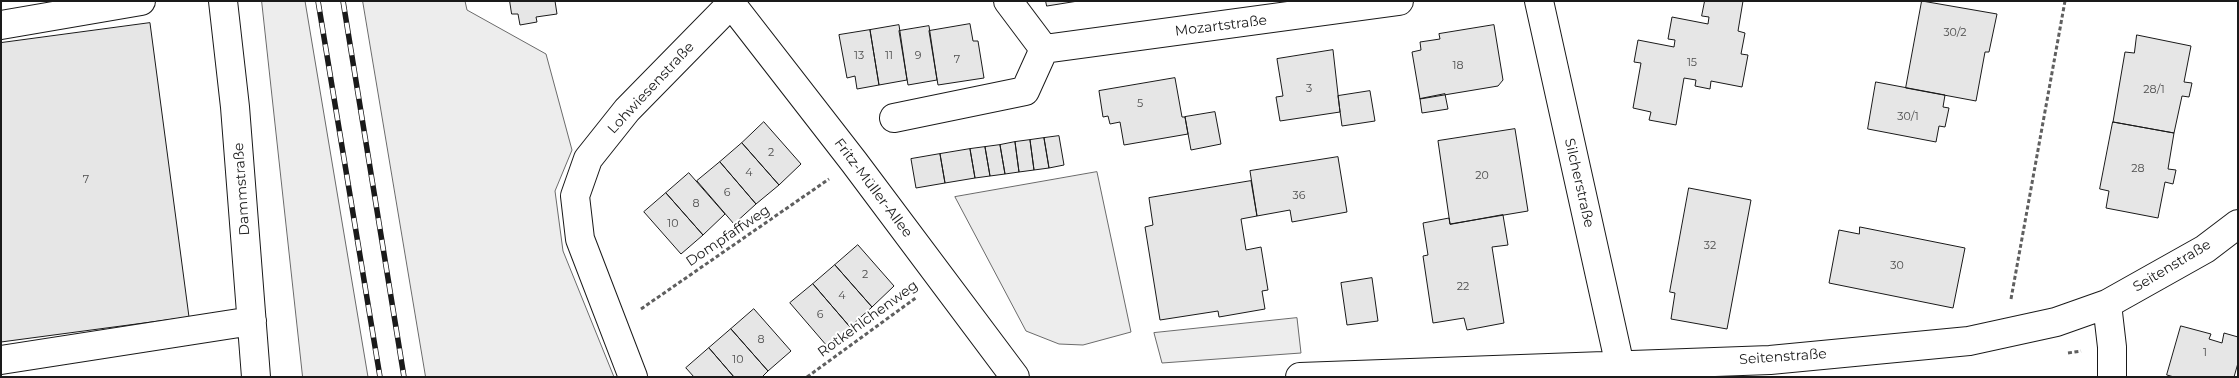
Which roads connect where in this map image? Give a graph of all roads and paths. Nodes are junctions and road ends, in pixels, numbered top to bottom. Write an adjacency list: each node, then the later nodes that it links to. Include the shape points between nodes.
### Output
1 (141, 1): 8 (street)
2 (223, 1): 15 (street, Dammstraße)
3 (1008, 1): 9 (street)
4 (1399, 1): 9 (street, Mozartstraße)
5 (1539, 1): 19 (street, Silcherstraße)
6 (2065, 1): 17 (path)
7 (730, 3): 11 (street, Fritz-Müller-Allee); 16 (street, Lohwiesenstraße, via 627,110 588,159 575,196 580,239)
8 (1, 25)
9 (1044, 49): 10 (street, via 1025,92)
10 (894, 118)
11 (854, 162): 13 (street, Fritz-Müller-Allee); 16 (path, Dompfaffweg)
12 (2238, 224): 14 (street, Seitenstraße, via 2205,249)
13 (942, 279): 22 (path, Rotkehlchenweg); 23 (street, Fritz-Müller-Allee)
14 (2107, 304): 17 (street, Seitenstraße, via 2056,322); 25 (street)
15 (252, 321): 18 (street); 20 (street, Dammstraße)
16 (613, 327): 21 (street, Lohwiesenstraße)
17 (2004, 334): 19 (street, Seitenstraße, via 1969,341 1770,360)
18 (1, 360)
19 (1620, 366): 24 (street, Seitenstraße)
20 (256, 377)
21 (633, 377)
22 (807, 377)
23 (1015, 377)
24 (1300, 377)
25 (2112, 377)

